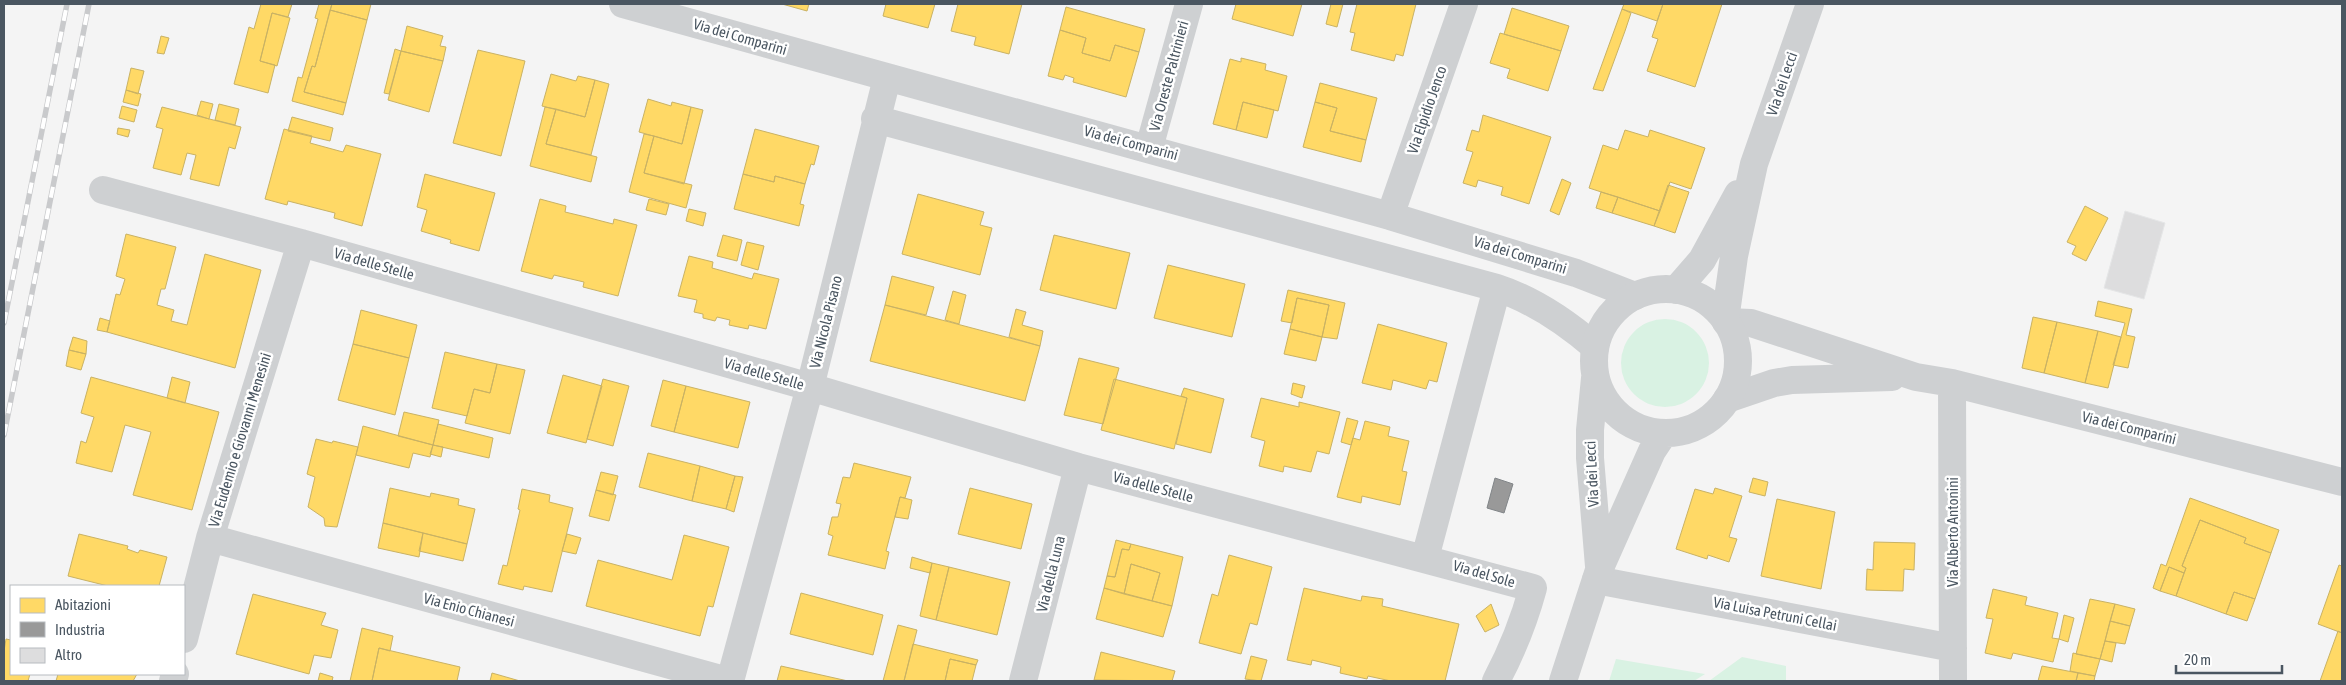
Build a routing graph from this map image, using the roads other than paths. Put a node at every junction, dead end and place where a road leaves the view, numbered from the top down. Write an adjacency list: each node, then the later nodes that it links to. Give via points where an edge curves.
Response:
1 (623, 4): 5 (street, Via dei Comparini)
2 (1188, 4): 8 (street, Via Oreste Paltrinieri)
3 (1464, 4): 11 (street, Via Elpidio Jenco)
4 (1810, 4): 9 (street, Via dei Lecci)
5 (666, 10): 6 (street, Via dei Comparini)
6 (887, 78): 7 (street, Via Nicola Pisano); 8 (street, Via dei Comparini)
7 (876, 119): 13 (street); 21 (street, Via Nicola Pisano)
8 (1149, 148): 11 (street, Via dei Comparini)
9 (1754, 164): 14 (street, Via dei Lecci, via 1711,245); 16 (street, Via dei Lecci, via 1734,256)
10 (102, 190): 12 (street, Via delle Stelle)
11 (1390, 216): 15 (street, Via dei Comparini, via 1576,273)
12 (300, 243): 21 (street, Via delle Stelle); 26 (street, Via Eudemio e Giovanni Menesini)
13 (1497, 288): 17 (street, via 1546,310); 27 (street)
14 (1676, 290): 15 (street, via 1652,290); 16 (street, via 1701,298)
15 (1635, 296): 17 (street, via 1609,316)
16 (1726, 321): 18 (street, Via dei Comparini, via 1751,323); 22 (street, via 1735,342 1738,365)
17 (1595, 347): 19 (street)
18 (1916, 377): 20 (street, Via dei Comparini); 22 (street, Via dei Comparini, via 1792,380)
19 (1595, 378): 23 (street, via 1606,401 1625,421); 28 (street, Via dei Lecci, via 1590,458)
20 (1952, 384): 25 (street, Via dei Comparini); 30 (street, Via Alberto Antonini)
21 (810, 387): 24 (street, Via delle Stelle); 31 (street, Via Nicola Pisano)
22 (1727, 399): 23 (street, via 1711,418 1700,424 1677,433)
23 (1664, 433): 28 (street, Via dei Lecci, via 1652,451)
24 (1078, 467): 27 (street, Via delle Stelle); 32 (street, Via della Luna)
25 (2342, 482)
26 (210, 538): 29 (street, Via Eudemio e Giovanni Menesini); 31 (street, Via Enio Chianesi)
27 (1425, 558): 33 (street, Via del Sole, via 1533,588 1525,617)
28 (1597, 575): 30 (street, Via Luisa Petruni Cellai); 34 (street, Via dei Lecci)
29 (185, 635)
30 (1953, 648): 35 (street, Via Alberto Antonini)
31 (729, 681)
32 (1023, 681)
33 (1496, 681)
34 (1562, 681)
35 (1953, 681)

